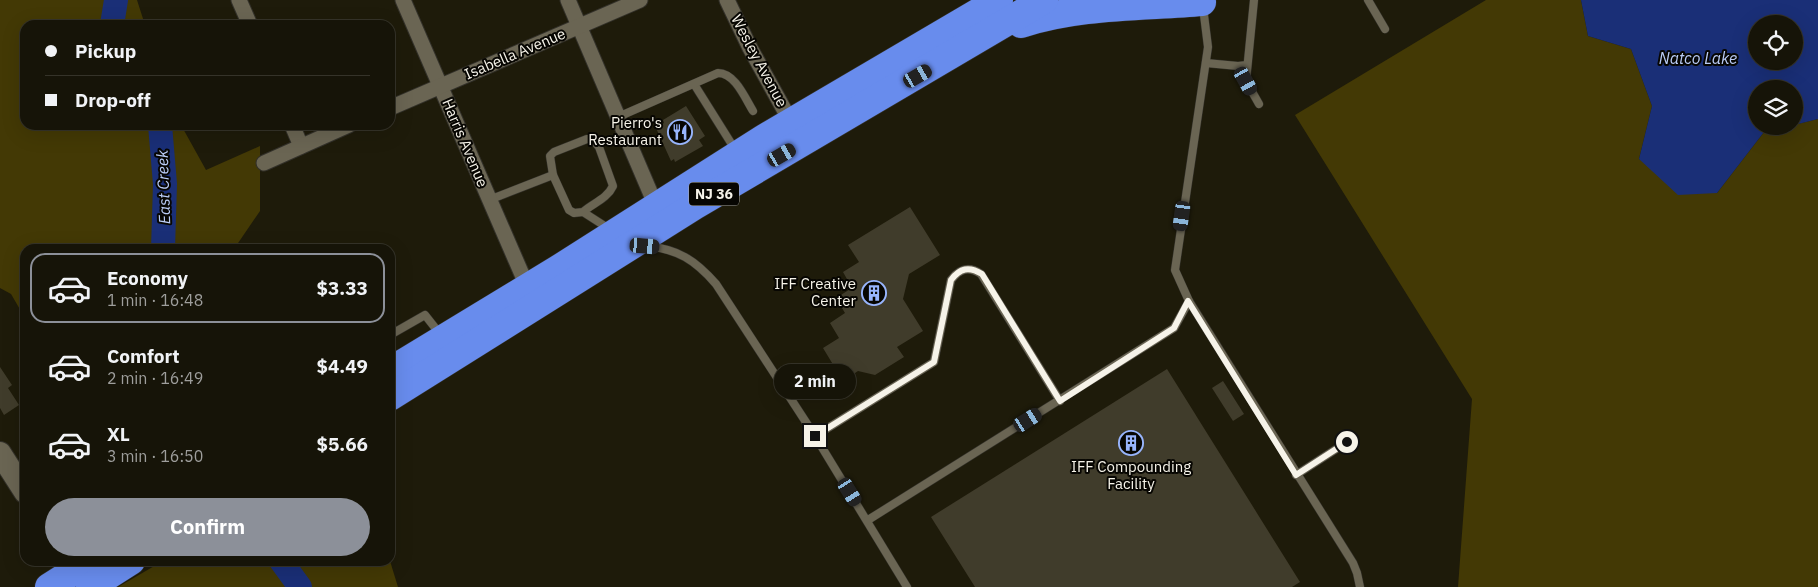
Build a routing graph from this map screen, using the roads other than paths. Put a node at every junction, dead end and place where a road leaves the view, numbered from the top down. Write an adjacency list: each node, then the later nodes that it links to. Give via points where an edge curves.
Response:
1 (239, 0): 11 (street)
2 (403, 0): 18 (street, Harris Avenue)
3 (568, 0): 12 (street)
4 (640, 0): 12 (street, Isabella Avenue)
5 (727, 0): 23 (street, Wesley Avenue)
6 (999, 0): 23 (highway, NJ 36)
7 (1044, 0): 14 (highway, NJ 36)
8 (1254, 0): 16 (lane)
9 (1368, 0): 13 (lane)
10 (1202, 1): 14 (highway, via 1040,18); 15 (lane, via 1208,48)
11 (248, 20)
12 (580, 27): 18 (street, Isabella Avenue); 22 (street)
13 (1385, 29)
14 (986, 36): 33 (highway, NJ 36, via 696,205)
15 (1206, 63): 16 (lane); 35 (lane, via 1175,270)
16 (1247, 65): 19 (lane, via 1246,81)
17 (694, 84): 21 (lane, via 718,73 726,73); 22 (lane); 27 (lane)
18 (440, 86): 20 (street, Isabella Avenue); 30 (street, Harris Avenue)
19 (1259, 104)
20 (395, 106)
21 (753, 111)
22 (618, 117): 31 (street)
23 (791, 122): 27 (highway, NJ 36)
24 (294, 130): 26 (street)
25 (338, 130): 26 (street)
26 (301, 146): 28 (street)
27 (738, 154): 31 (highway, NJ 36)
28 (264, 163)
29 (553, 175): 30 (lane); 32 (lane, via 569,210); 32 (lane, via 550,156 554,152 587,139 594,140 613,186 605,198)
30 (489, 200): 34 (street, Harris Avenue)
31 (656, 206): 33 (highway, NJ 36)
32 (583, 212): 33 (lane)
33 (624, 238): 34 (highway, NJ 36); 39 (highway, NJ 36); 41 (lane, via 680,254 699,264 716,284)
34 (527, 286): 37 (highway, NJ 36)
35 (1188, 301): 40 (lane, via 1174,328); 44 (lane)
36 (395, 332): 37 (lane, via 425,315)
37 (443, 339): 38 (highway, NJ 36)
38 (395, 369)
39 (395, 394)
40 (1060, 401): 41 (lane, via 982,274 966,268 951,280 934,362); 46 (lane)
41 (815, 436): 46 (lane)
42 (1347, 442): 44 (lane)
43 (0, 453): 45 (street)
44 (1296, 475): 54 (lane, via 1353,563)
45 (20, 484)
46 (868, 520): 53 (lane)
47 (50, 566): 50 (highway)
48 (82, 566): 51 (highway)
49 (123, 566): 52 (highway)
50 (44, 587)
51 (49, 587)
52 (90, 587)
53 (907, 587)
54 (1360, 587)

